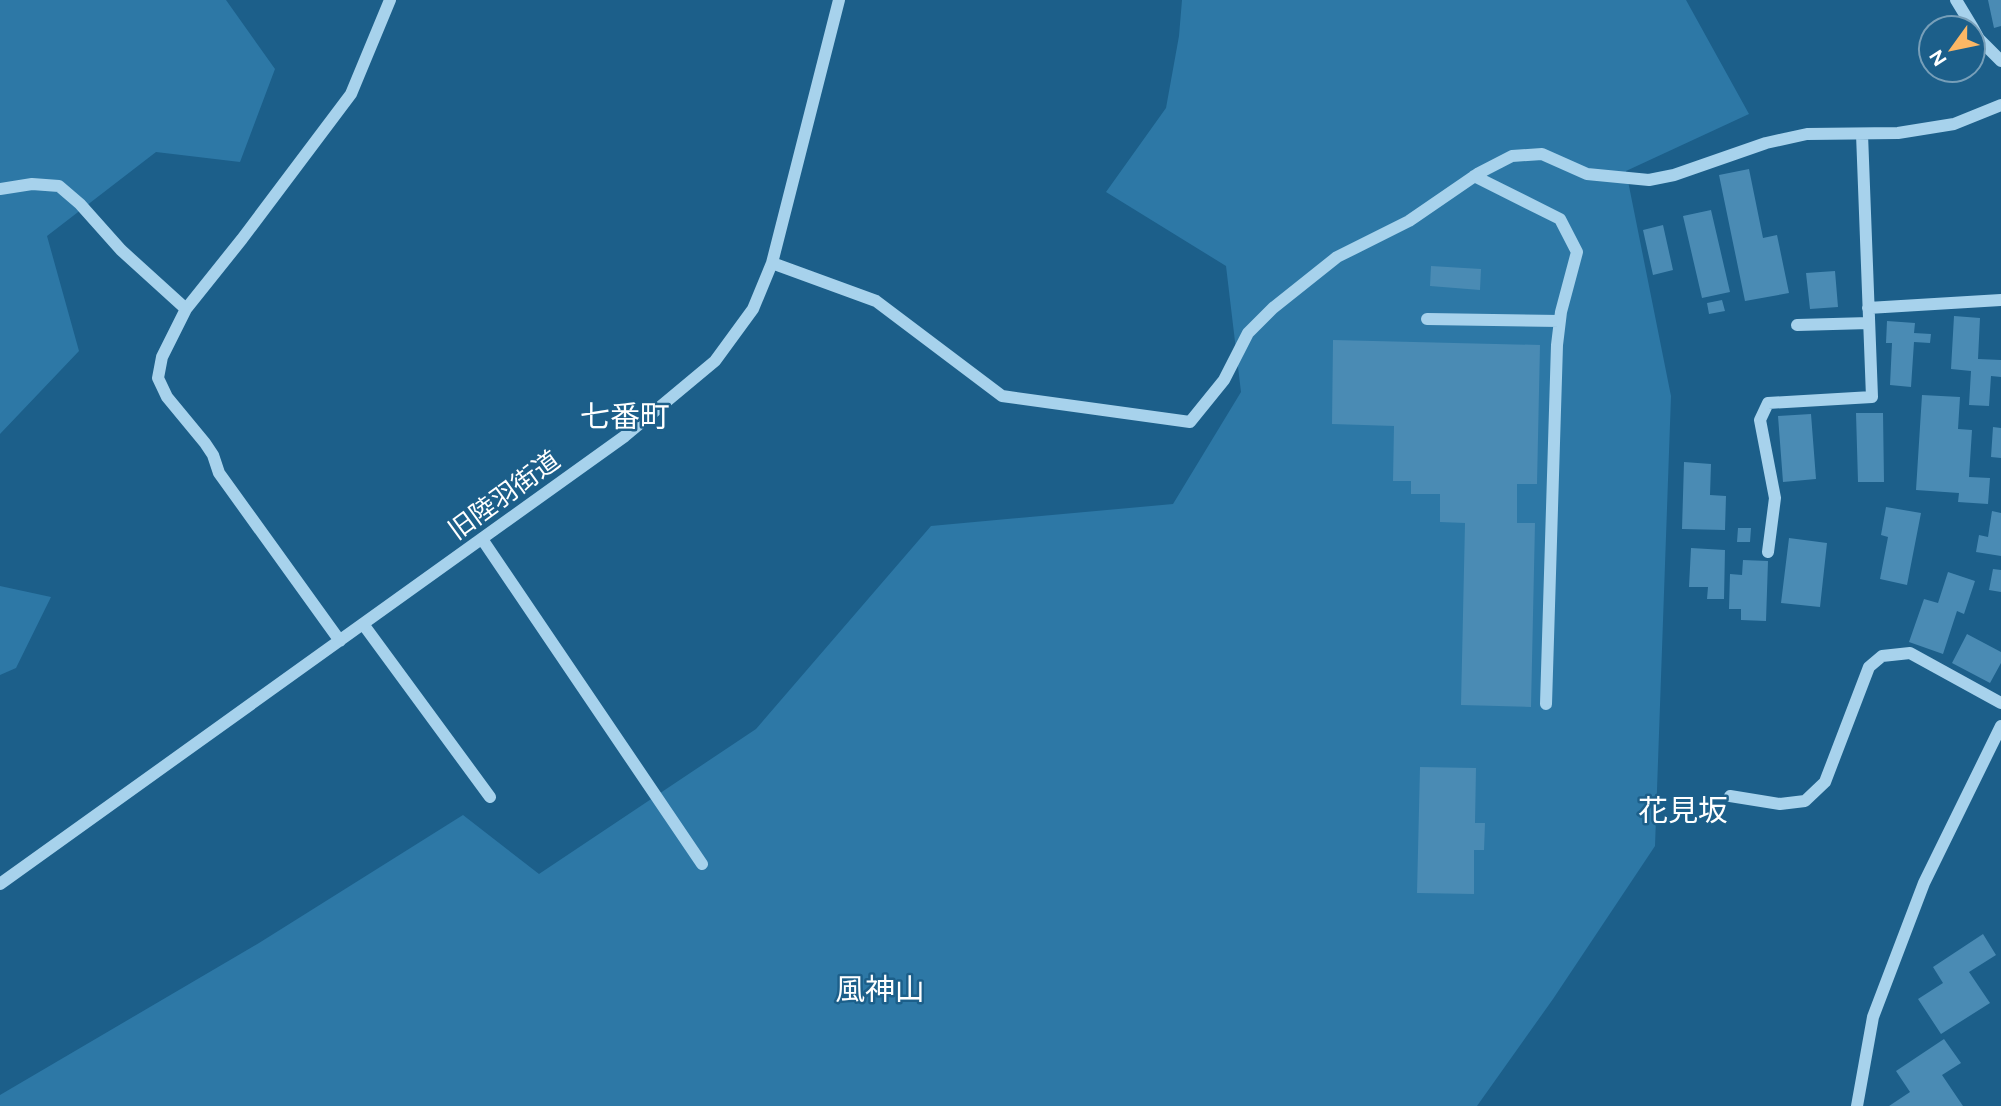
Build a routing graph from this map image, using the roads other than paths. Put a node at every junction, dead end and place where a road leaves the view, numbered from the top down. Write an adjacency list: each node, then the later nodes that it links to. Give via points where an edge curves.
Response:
1 (390, 0): 12 (street, via 351,94)
2 (839, 0): 9 (street, 旧陸羽街道)
3 (1987, 47): 4 (street)
4 (2001, 61)
5 (2001, 105): 6 (street, via 1954,124)
6 (1862, 134): 7 (street, via 1807,134 1649,180 1587,174 1542,154 1512,156); 11 (street)
7 (1474, 176): 9 (street, via 1409,221 1337,257 1273,308 1248,333 1224,380 1190,422 1002,396 876,301); 14 (street, via 1560,219 1577,252)
8 (0, 189): 12 (street, via 59,186)
9 (772, 263): 17 (street, 旧陸羽街道, via 753,309 715,361 625,436)
10 (2001, 300): 11 (street)
11 (1868, 308): 15 (street)
12 (186, 309): 20 (street, via 162,357 158,378 167,397 213,455 219,473)
13 (1427, 319): 14 (street)
14 (1560, 321): 22 (street)
15 (1869, 323): 16 (street); 18 (street, via 1872,397 1768,403 1760,419 1775,498)
16 (1797, 325)
17 (482, 539): 19 (street, 旧陸羽街道); 26 (street)
18 (1768, 552)
19 (363, 624): 20 (street, 旧陸羽街道); 25 (street)
20 (340, 641): 27 (street, 旧陸羽街道)
21 (2001, 703): 24 (street, via 1910,653 1882,656 1869,667 1825,782 1805,802 1780,804)
22 (1546, 704)
23 (2001, 726): 28 (street, via 1924,883 1873,1017)
24 (1730, 796)
25 (491, 797)
26 (702, 864)
27 (0, 884)
28 (1857, 1106)

